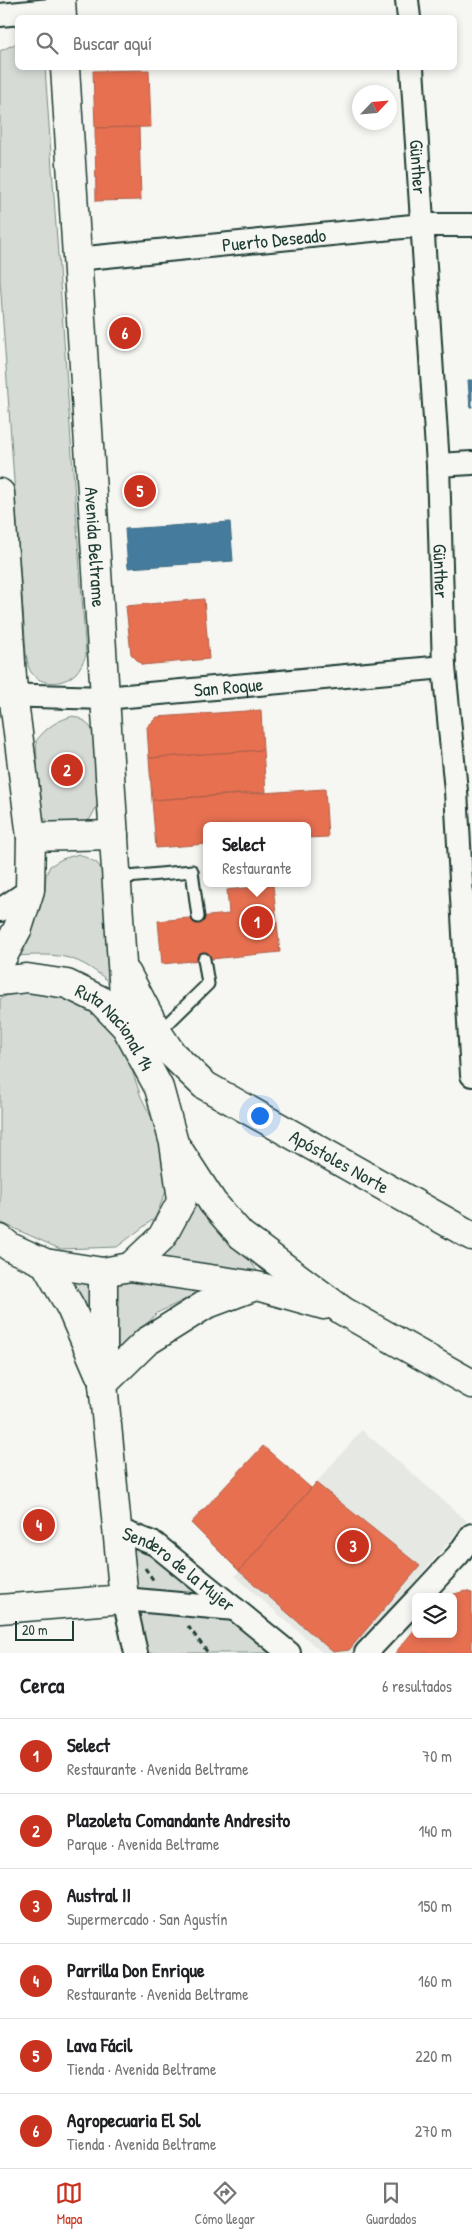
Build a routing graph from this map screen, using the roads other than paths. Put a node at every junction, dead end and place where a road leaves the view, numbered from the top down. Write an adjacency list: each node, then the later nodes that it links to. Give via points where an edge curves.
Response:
1 (408, 0): 4 (street)
2 (61, 9): 3 (street)
3 (0, 15)
4 (409, 15)
5 (65, 70): 9 (main road, Avenida Beltrame)
6 (412, 70): 7 (street, Günther)
7 (422, 225): 8 (street, Puerto Deseado); 9 (street, Puerto Deseado); 11 (street, Günther)
8 (472, 225)
9 (76, 259): 15 (main road, Avenida Beltrame)
10 (472, 463): 11 (street)
11 (438, 465): 13 (street, Günther)
12 (0, 493): 14 (main road)
13 (444, 667): 15 (street, San Roque); 16 (street, Günther)
14 (6, 694): 15 (street, San Roque); 18 (main road)
15 (105, 698): 17 (main road, Avenida Beltrame)
16 (464, 791): 29 (street, Günther)
17 (114, 835): 18 (main road); 19 (main road, Avenida Beltrame)
18 (31, 837): 20 (main road)
19 (117, 878): 22 (lane, via 192,871); 25 (main road, Avenida Beltrame)
20 (30, 890): 21 (street); 24 (main road, via 18,928)
21 (0, 910)
22 (198, 917)
23 (204, 960): 28 (lane, via 208,984)
24 (0, 962)
25 (122, 966): 27 (main road, Avenida Beltrame); 28 (main road, Apóstoles Norte)
26 (0, 981): 27 (main road, Ruta Nacional 14, via 28,978 68,984 100,1000)
27 (126, 1027): 30 (main road, Ruta Nacional 14, via 159,1088)
28 (158, 1033): 31 (main road, Apóstoles Norte, via 172,1054 204,1085)
29 (472, 1074)
30 (174, 1143): 34 (main road, Ruta Nacional 14, via 182,1200 162,1236); 37 (main road, Ruta Nacional 14, via 213,1203 241,1235)
31 (472, 1236)
32 (3, 1246): 33 (main road, Ruta Nacional 14)
33 (45, 1263): 35 (main road, Ruta Nacional 14); 38 (main road, via 71,1308)
34 (130, 1267): 35 (main road, Ruta Nacional 14); 36 (main road, Ruta Nacional 14)
35 (103, 1272): 38 (main road)
36 (257, 1286): 37 (main road, Ruta Nacional 14); 38 (main road, via 205,1305 153,1337)
37 (343, 1311): 39 (main road, Ruta Nacional 14)
38 (103, 1384): 40 (main road)
39 (472, 1384)
40 (116, 1529): 44 (main road, Sendero de la Mujer); 47 (street, Sendero de la Mujer, via 155,1544)
41 (472, 1535): 42 (street)
42 (465, 1560): 43 (street)
43 (424, 1593)
44 (124, 1599): 46 (main road); 47 (street); 48 (street, Sendero de la Mujer)
45 (412, 1604): 50 (street)
46 (0, 1609)
47 (235, 1609): 49 (street, Sendero de la Mujer)
48 (136, 1653)
49 (289, 1653)
50 (366, 1653)

